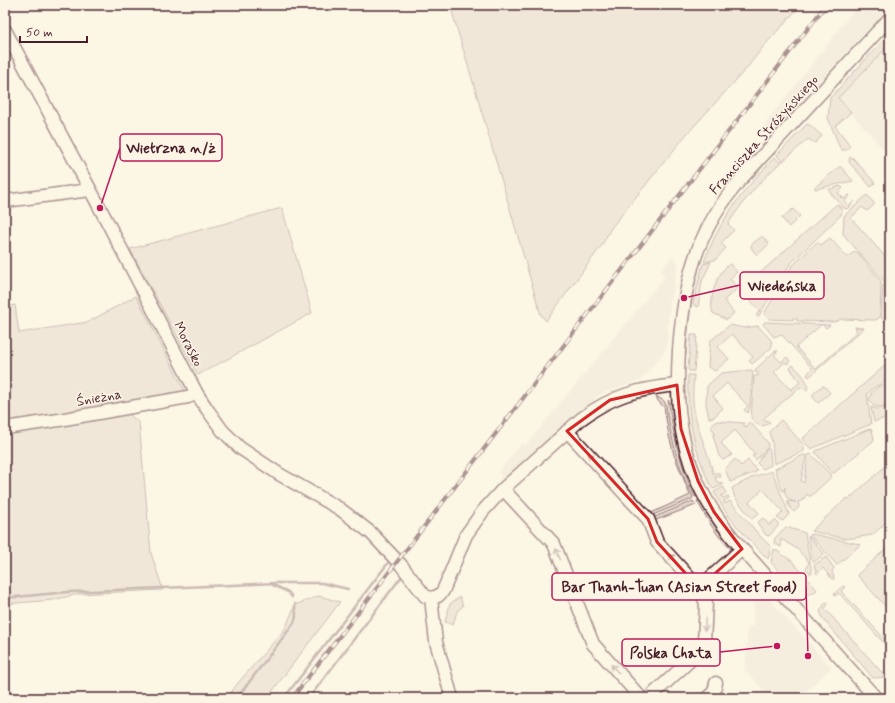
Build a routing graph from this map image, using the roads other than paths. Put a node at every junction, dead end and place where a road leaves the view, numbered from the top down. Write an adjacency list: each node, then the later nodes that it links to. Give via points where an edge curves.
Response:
1 (890, 18): 5 (street, Franciszka Stróżyńskiego, via 741,179 714,216 699,246 686,286)
2 (5, 30): 3 (street, Morasko)
3 (90, 190): 4 (street); 6 (street, Morasko)
4 (5, 201)
5 (677, 386): 8 (street, via 646,389 610,400 595,408); 10 (street, Franciszka Stróżyńskiego, via 686,450 698,481 714,512)
6 (197, 394): 7 (street, Śnieżna); 12 (street, Morasko, via 222,430 240,448 357,522 393,556 425,596)
7 (5, 428)
8 (567, 431): 9 (street); 11 (street, one-way to 8, via 657,542 648,519)
9 (503, 489): 12 (street, via 466,535 443,591); 15 (street, one-way to 9, via 593,644 554,544)
10 (742, 549): 11 (street); 18 (street, Franciszka Stróżyńskiego)
11 (699, 588): 16 (street, one-way to 16, via 706,603 704,642 696,655)
12 (431, 598): 14 (street, via 436,642)
13 (716, 683): 17 (street, via 714,692)
14 (452, 698)
15 (641, 698)
16 (649, 698)
17 (707, 698)
18 (876, 698)

